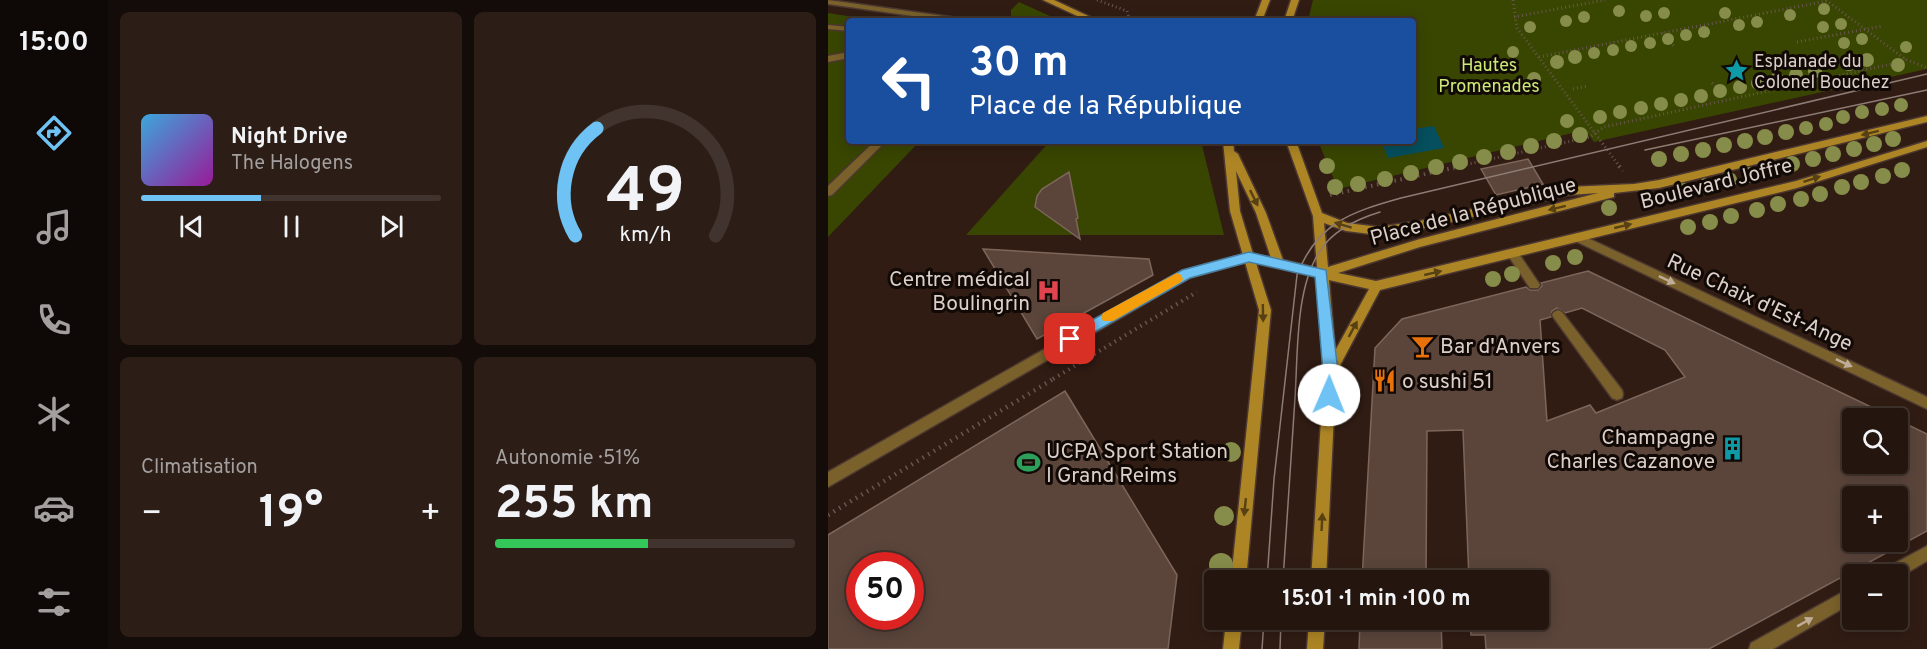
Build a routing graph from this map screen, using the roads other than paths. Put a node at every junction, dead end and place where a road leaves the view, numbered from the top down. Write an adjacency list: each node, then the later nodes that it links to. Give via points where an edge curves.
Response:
1 (1047, 0): 5 (main road)
2 (1266, 0): 9 (main road)
3 (1294, 0): 10 (main road)
4 (828, 2): 6 (street)
5 (1084, 16): 7 (main road); 8 (main road)
6 (943, 18)
7 (1088, 18)
8 (1093, 18)
9 (1259, 18)
10 (1289, 18)
11 (828, 27): 12 (street)
12 (846, 29)
13 (846, 56): 14 (street)
14 (828, 59)
15 (1927, 119): 22 (main road, Boulevard Joffre, one-way to 22)
16 (878, 144): 23 (street)
17 (1228, 144): 27 (main road, via 1235,211)
18 (1228, 144): 28 (main road, one-way to 28, via 1261,213)
19 (1292, 144): 24 (main road)
20 (1927, 146): 21 (street)
21 (1910, 148): 25 (main road, Boulevard Joffre, one-way to 21, via 1797,184)
22 (1634, 188): 24 (main road, one-way to 24, via 1568,191 1378,231); 29 (main road, Place de la République, one-way to 29, via 1420,243)
23 (828, 192)
24 (1318, 216): 29 (main road)
25 (1577, 237): 26 (main road, Boulevard Joffre); 35 (street, Rue Chaix d'Est-Ange, one-way to 35)
26 (1513, 254): 30 (street); 31 (main road, Boulevard Joffre, one-way to 26)
27 (1249, 257): 28 (main road, Place de la République); 36 (street, via 1186,274 1151,292); 39 (main road, one-way to 39, via 1265,310)
28 (1279, 264): 29 (main road, Place de la République)
29 (1321, 273): 31 (main road, Place de la République); 33 (main road)
30 (1534, 285)
31 (1376, 286): 33 (main road, one-way to 31)
32 (1558, 315): 34 (street)
33 (1330, 372): 40 (main road, one-way to 33)
34 (1617, 394)
35 (1927, 403)
36 (828, 480)
37 (1927, 553): 38 (street)
38 (1907, 564)
39 (1239, 570)
40 (1320, 570)
41 (1842, 601): 46 (street, one-way to 41)
42 (1233, 630): 44 (main road)
43 (1316, 630): 45 (main road)
44 (1231, 649)
45 (1315, 649)
46 (1757, 649)

